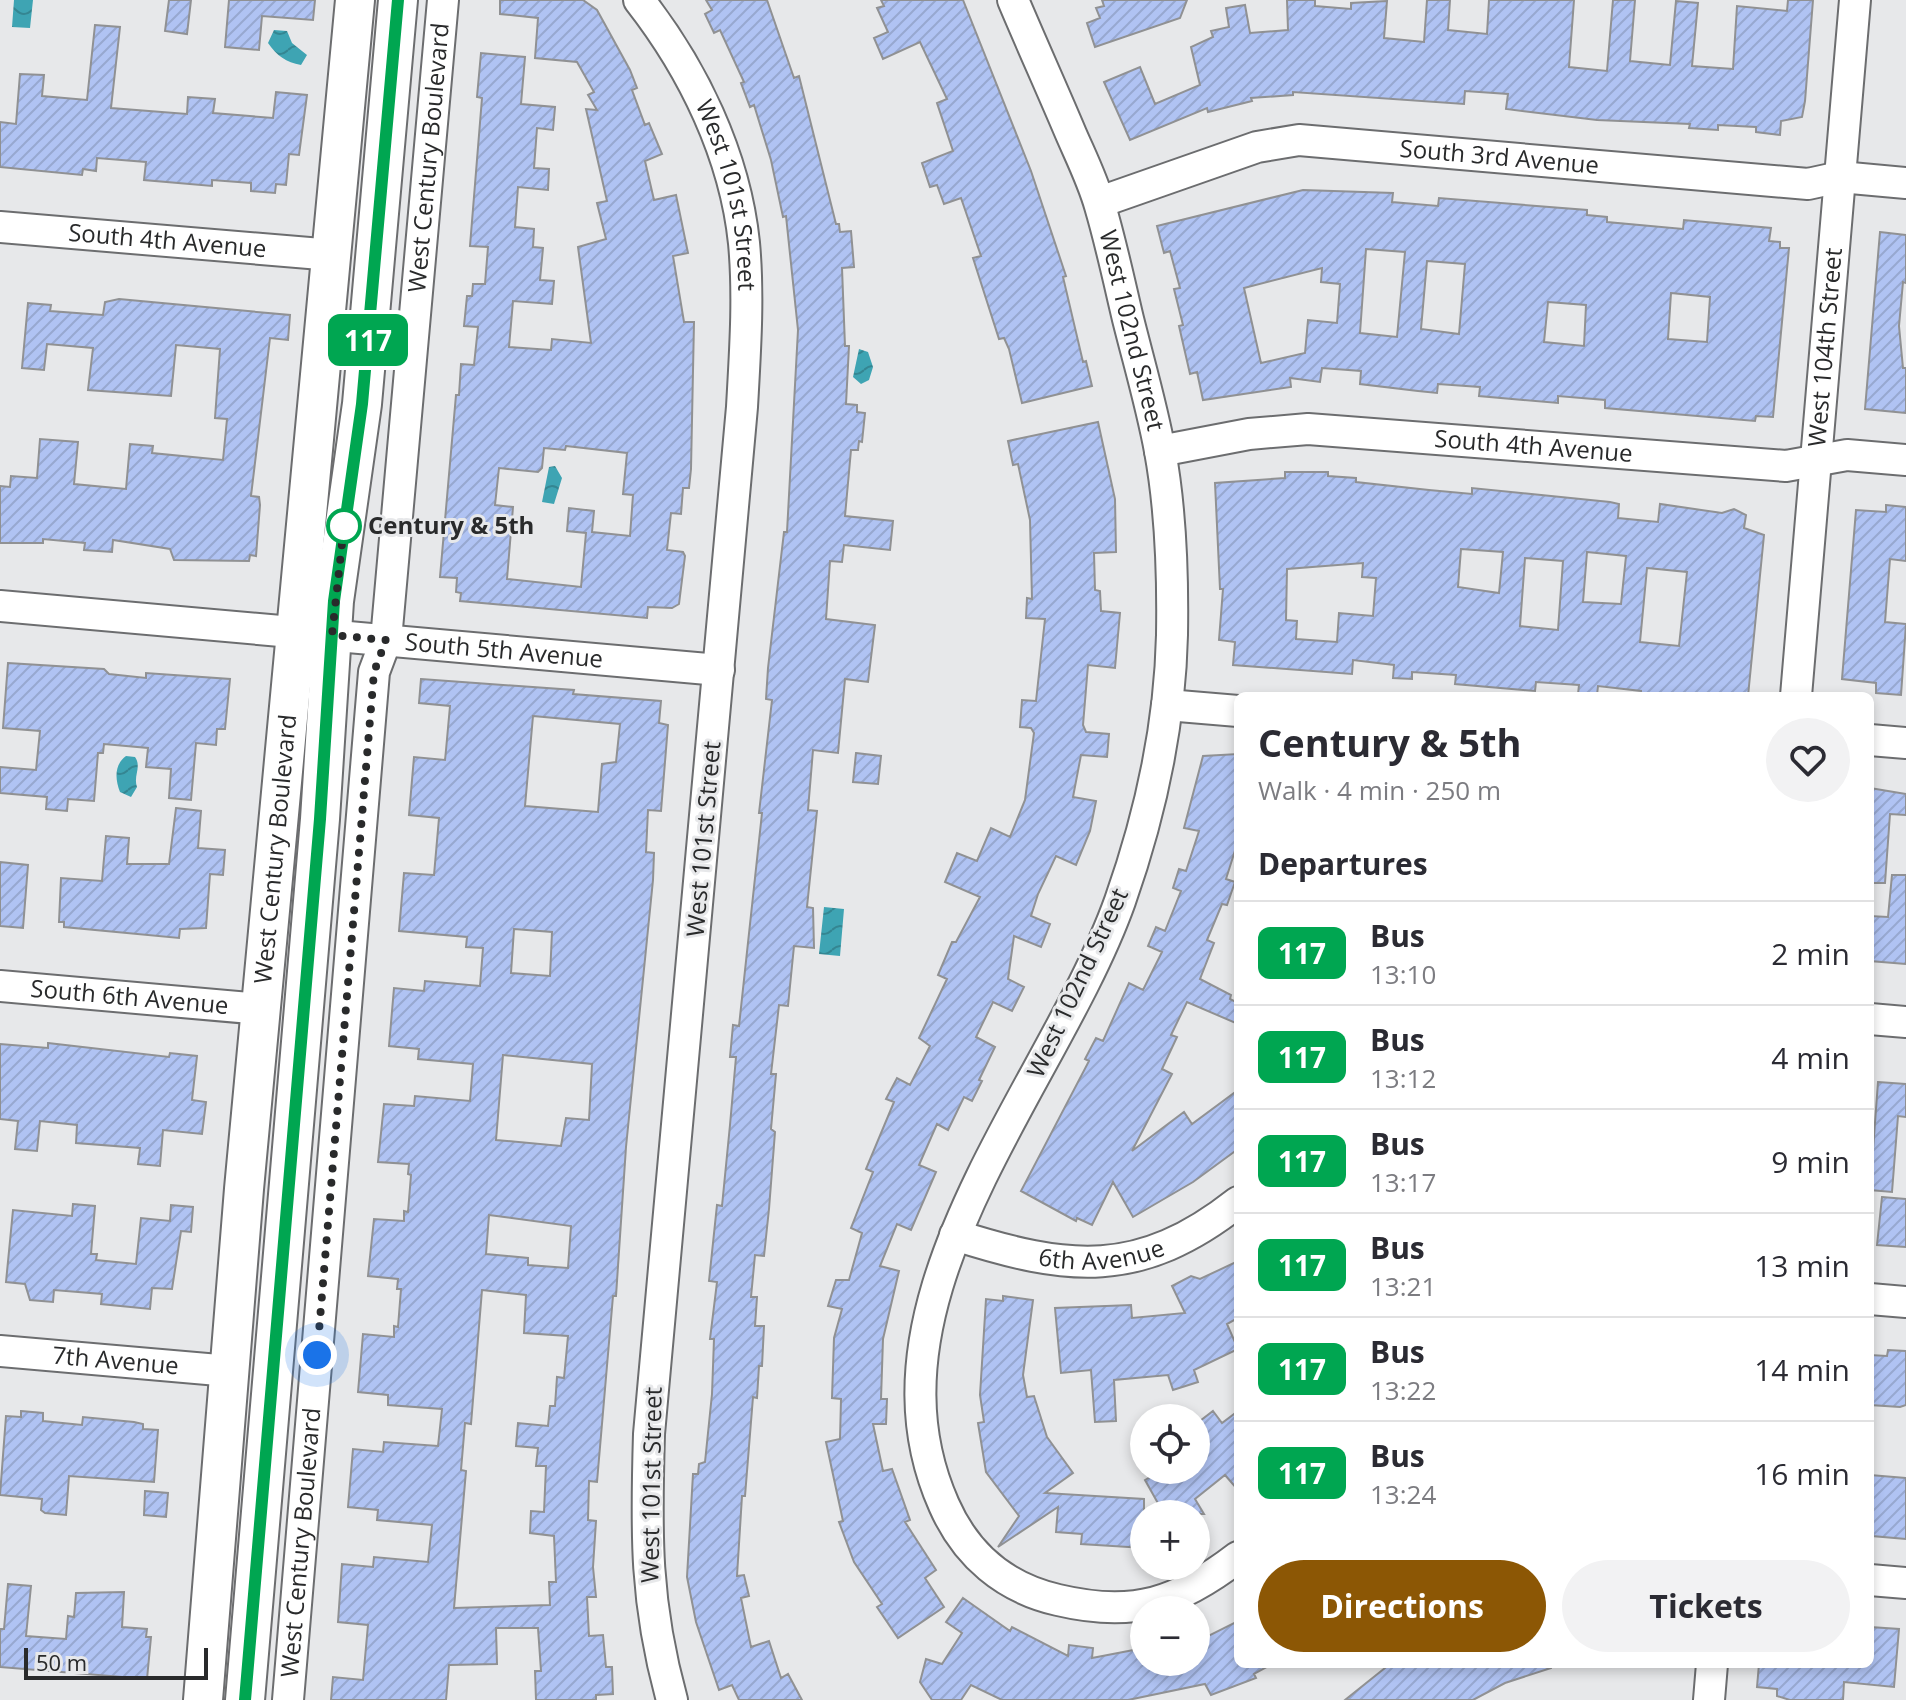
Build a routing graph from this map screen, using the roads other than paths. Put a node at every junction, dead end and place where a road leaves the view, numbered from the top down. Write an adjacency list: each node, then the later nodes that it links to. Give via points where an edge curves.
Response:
1 (355, 0): 11 (main road, West Century Boulevard)
2 (398, 0): 16 (main road, West Century Boulevard, via 362,404 337,572)
3 (443, 0): 17 (street, West Century Boulevard)
4 (639, 0): 18 (street, West 101st Street, via 694,82 726,166 744,243 742,407)
5 (1013, 0): 9 (street, West 102nd Street)
6 (1855, 0): 7 (street, West 104th Street)
7 (1840, 177): 8 (street, South 3rd Avenue); 9 (street, South 3rd Avenue, via 1808,184 1299,140 1257,147); 14 (street, West 104th Street)
8 (1906, 183)
9 (1100, 202): 12 (street, West 102nd Street)
10 (0, 227): 11 (street, South 4th Avenue)
11 (333, 255): 16 (main road, West Century Boulevard)
12 (1160, 451): 14 (street, South 4th Avenue, via 1308,429 1786,466); 20 (street, West 102nd Street, via 1170,546)
13 (1906, 460): 14 (street, South 4th Avenue, via 1847,455)
14 (1817, 461): 19 (street, West 104th Street)
15 (0, 606): 16 (street, South 5th Avenue)
16 (315, 634): 17 (street, South 5th Avenue); 25 (main road, West Century Boulevard); 39 (main road, West Century Boulevard, via 319,834)
17 (386, 640): 18 (street, South 5th Avenue); 40 (street, West Century Boulevard, via 373,684)
18 (719, 670): 41 (street, West 101st Street, via 649,1434 649,1597)
19 (1796, 692)
20 (1167, 705): 21 (street); 29 (street, West 102nd Street, via 1139,840 1119,905)
21 (1234, 711)
22 (1874, 740): 23 (street)
23 (1906, 743)
24 (0, 986): 25 (street, South 6th Avenue)
25 (261, 1009): 33 (main road, West Century Boulevard)
26 (1874, 1019): 27 (street)
27 (1906, 1022)
28 (1234, 1204): 29 (street, 6th Avenue, via 1158,1250 1110,1263 1011,1253)
29 (955, 1235): 34 (street, West 102nd Street, via 930,1302 922,1396 934,1483 982,1564 1033,1594 1124,1609 1195,1590)
30 (1874, 1299): 31 (street)
31 (1906, 1302)
32 (0, 1351): 33 (street, 7th Avenue)
33 (230, 1371): 38 (main road, West Century Boulevard)
34 (1234, 1560)
35 (1874, 1580): 36 (street)
36 (1906, 1583)
37 (1712, 1668): 42 (street)
38 (203, 1700)
39 (245, 1700)
40 (288, 1700)
41 (672, 1700)
42 (1709, 1700)

